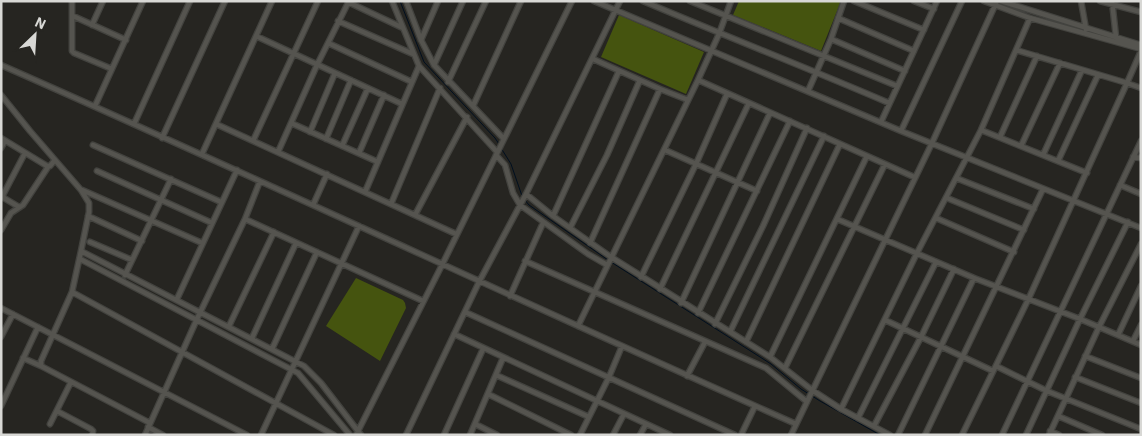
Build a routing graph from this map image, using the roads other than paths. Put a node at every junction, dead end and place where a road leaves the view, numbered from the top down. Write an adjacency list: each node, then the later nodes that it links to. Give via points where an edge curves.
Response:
1 (72, 1): 37 (street)
2 (102, 1): 42 (street)
3 (143, 1): 50 (street)
4 (190, 1): 101 (street)
5 (225, 1): 109 (street)
6 (272, 1): 47 (street)
7 (318, 1): 58 (street)
8 (392, 1): 43 (street)
9 (406, 1): 33 (street)
10 (412, 1): 33 (street)
11 (438, 1): 51 (street)
12 (463, 1): 66 (street)
13 (486, 1): 79 (street)
14 (521, 1): 95 (street)
15 (572, 1): 112 (street)
16 (594, 1): 35 (street)
17 (620, 1): 35 (street)
18 (643, 1): 46 (street)
19 (690, 1): 38 (street)
20 (731, 1): 38 (street)
21 (844, 1): 39 (street)
22 (854, 1): 45 (street)
23 (914, 1): 34 (street)
24 (937, 1): 34 (street)
25 (962, 1): 104 (street)
26 (984, 1): 32 (street)
27 (1001, 1): 44 (street)
28 (1081, 1): 44 (street)
29 (1100, 1): 31 (street)
30 (348, 2): 41 (street); 43 (street)
31 (1112, 3): 36 (street); 48 (street)
32 (996, 4): 40 (street); 115 (street)
33 (409, 8): 51 (street)
34 (934, 9): 45 (street)
35 (616, 11): 54 (street); 62 (street)
36 (1141, 12)
37 (73, 16): 42 (street); 68 (street, via 72,51)
38 (726, 16): 46 (street); 60 (street)
39 (838, 18): 49 (street); 57 (street)
40 (1030, 18): 55 (street); 56 (street)
41 (338, 21): 52 (street); 59 (street)
42 (92, 25): 50 (street)
43 (403, 28): 59 (street)
44 (1086, 29): 48 (street)
45 (924, 30): 57 (street)
46 (719, 34): 54 (street); 72 (street)
47 (256, 36): 58 (street); 102 (street)
48 (1116, 37): 53 (street)
49 (831, 39): 60 (street); 71 (street)
50 (126, 40): 68 (street)
51 (421, 40): 66 (street)
52 (328, 43): 65 (street); 78 (street)
53 (1141, 45)
54 (712, 50): 77 (street); 86 (street)
55 (1016, 50): 61 (street); 105 (street)
56 (1141, 50): 80 (street)
57 (914, 51): 71 (street)
58 (293, 53): 65 (street); 113 (street)
59 (413, 54): 67 (street)
60 (823, 56): 72 (street); 81 (street)
61 (1037, 56): 63 (street); 108 (street)
62 (593, 59): 70 (street); 156 (street)
63 (1060, 63): 69 (street); 119 (street)
64 (1, 65): 94 (street)
65 (317, 65): 73 (street); 100 (street)
66 (434, 65): 79 (street)
67 (419, 66): 78 (street); 83 (street)
68 (112, 69): 94 (street)
69 (1082, 70): 74 (street); 127 (street)
70 (619, 71): 76 (street); 166 (street)
71 (905, 71): 81 (street)
72 (817, 72): 86 (street); 92 (street)
73 (335, 73): 75 (street); 106 (street)
74 (1098, 75): 80 (street); 133 (street)
75 (351, 80): 82 (street); 110 (street)
76 (640, 80): 85 (street); 176 (street)
77 (698, 80): 87 (street); 90 (street)
78 (412, 82): 93 (street)
79 (448, 82): 95 (street)
80 (1127, 83): 84 (street); 140 (street)
81 (897, 86): 92 (street)
82 (368, 88): 89 (street); 118 (street)
83 (440, 88): 97 (street); 159 (street)
84 (1141, 88)
85 (660, 89): 90 (street); 187 (street)
86 (808, 91): 99 (street)
87 (727, 94): 91 (street); 135 (street)
88 (1, 95): 132 (street)
89 (384, 95): 93 (street); 124 (street)
90 (688, 100): 121 (street)
91 (749, 103): 96 (street); 141 (street)
92 (890, 103): 99 (street)
93 (402, 104): 134 (street)
94 (95, 106): 101 (street)
95 (473, 106): 112 (street)
96 (770, 113): 98 (street); 147 (street)
97 (467, 116): 125 (street); 164 (street)
98 (790, 121): 103 (street); 151 (street)
99 (881, 122): 104 (street)
100 (291, 123): 106 (street); 122 (street)
101 (134, 124): 109 (street)
102 (216, 124): 113 (street); 126 (street)
103 (807, 128): 107 (street); 226 (street)
104 (901, 130): 115 (street)
105 (981, 130): 108 (street); 130 (street)
106 (310, 132): 110 (street)
107 (824, 136): 116 (street); 233 (street)
108 (1000, 137): 119 (street)
109 (162, 138): 126 (street)
110 (326, 139): 118 (street)
111 (3, 140): 120 (street); 123 (street)
112 (504, 140): 125 (street)
113 (253, 141): 122 (street)
114 (1141, 141): 129 (street)
115 (932, 143): 130 (street); 143 (street)
116 (840, 144): 128 (street); 242 (street)
117 (92, 145): 145 (street)
118 (342, 146): 124 (street)
119 (1021, 146): 127 (street)
120 (1, 148)
121 (665, 150): 135 (street); 193 (street)
122 (278, 152): 142 (street)
123 (26, 153): 137 (street); 161 (street, via 3,195)
124 (359, 153): 134 (street)
125 (497, 153): 156 (street, via 505,165 513,193); 181 (street)
126 (202, 154): 138 (street)
127 (1043, 155): 133 (street)
128 (867, 156): 136 (street); 170 (street)
129 (1134, 156): 131 (street); 148 (street)
130 (967, 158): 144 (street); 149 (street)
131 (1141, 158)
132 (55, 160): 137 (street); 150 (street)
133 (1058, 161): 140 (street)
134 (378, 162): 152 (street)
135 (696, 164): 141 (street); 203 (street)
136 (885, 164): 143 (street); 175 (street)
137 (48, 167): 161 (street, via 23,206)
138 (237, 170): 146 (street); 158 (street)
139 (97, 171): 155 (street)
140 (1087, 172): 157 (street)
141 (716, 173): 147 (street); 209 (street)
142 (327, 174): 152 (street); 160 (street)
143 (914, 177): 182 (street)
144 (956, 178): 154 (street); 162 (street)
145 (171, 179): 155 (street); 158 (street)
146 (260, 181): 160 (street); 169 (street)
147 (738, 183): 151 (street); 216 (street)
148 (1120, 185): 153 (street); 163 (street)
149 (1044, 189): 157 (street); 162 (street)
150 (81, 190): 165 (street, via 89,203); 168 (street)
151 (757, 191): 221 (street)
152 (365, 192): 159 (street)
153 (1141, 194)
154 (947, 198): 167 (street); 179 (street)
155 (161, 200): 168 (street); 172 (street)
156 (523, 200): 166 (street); 173 (street); 206 (street)
157 (1073, 200): 163 (street); 214 (street)
158 (221, 202): 172 (street)
159 (391, 204): 164 (street)
160 (314, 205): 174 (street)
161 (19, 207): 178 (street)
162 (1034, 210): 179 (street)
163 (1106, 214): 171 (street); 218 (street)
164 (415, 215): 181 (street)
165 (88, 216): 183 (street); 189 (street)
166 (553, 216): 176 (street)
167 (936, 218): 191 (street); 192 (street)
168 (151, 219): 183 (street); 185 (street)
169 (245, 219): 180 (street); 219 (street)
170 (837, 220): 175 (street); 250 (street)
171 (1128, 222): 177 (street); 224 (street)
172 (212, 223): 185 (street)
173 (544, 223): 196 (street); 200 (street)
174 (359, 226): 198 (street); 199 (street)
175 (854, 227): 182 (street); 257 (street)
176 (570, 228): 187 (street)
177 (1141, 228)
178 (1, 230)
179 (1024, 230): 191 (street)
180 (274, 232): 186 (street); 228 (street)
181 (456, 234): 199 (street)
182 (886, 240): 192 (street); 267 (street)
183 (142, 241): 195 (street)
184 (90, 242): 195 (street)
185 (202, 243): 213 (street)
186 (296, 243): 190 (street); 239 (street)
187 (590, 243): 193 (street)
188 (1141, 244): 231 (street)
189 (81, 251): 194 (street); 202 (street)
190 (317, 252): 198 (street); 246 (street)
191 (1014, 252): 208 (street)
192 (917, 254): 197 (street); 225 (street)
193 (611, 257): 200 (street); 203 (street)
194 (80, 259): 205 (street); 210 (street)
195 (132, 260): 202 (street)
196 (525, 261): 211 (street); 212 (street)
197 (936, 262): 201 (street); 232 (street)
198 (341, 264): 215 (street); 254 (street)
199 (442, 265): 206 (street); 215 (street)
200 (607, 265): 211 (street)
201 (954, 269): 204 (street); 237 (street)
202 (126, 274): 205 (street); 213 (street)
203 (641, 277): 209 (street)
204 (974, 278): 208 (street); 245 (street)
205 (123, 281): 223 (street)
206 (479, 282): 212 (street); 220 (street)
207 (1141, 286): 236 (street)
208 (997, 287): 214 (street); 251 (street)
209 (660, 289): 216 (street)
210 (72, 292): 234 (street); 248 (street)
211 (595, 292): 229 (street); 241 (street)
212 (510, 296): 229 (street)
213 (177, 299): 219 (street)
214 (1028, 300): 218 (street); 256 (street)
215 (423, 301): 292 (street)
216 (681, 303): 221 (street)
217 (1, 308): 222 (street)
218 (1060, 311): 224 (street); 265 (street)
219 (201, 312): 223 (street); 228 (street)
220 (465, 312): 235 (street); 262 (street)
221 (698, 313): 226 (street)
222 (13, 314): 230 (street); 238 (street)
223 (197, 319): 248 (street); 258 (street)
224 (1080, 319): 231 (street); 268 (street)
225 (885, 320): 232 (street); 279 (street)
226 (715, 324): 233 (street)
227 (1141, 325): 240 (street)
228 (229, 326): 239 (street)
229 (578, 326): 244 (street)
230 (38, 327): 234 (street); 252 (street)
231 (1099, 327): 236 (street); 249 (street)
232 (903, 329): 237 (street); 284 (street)
233 (730, 332): 242 (street)
234 (52, 334): 255 (street); 269 (street)
235 (454, 334): 247 (street); 294 (street)
236 (1118, 335): 240 (street)
237 (921, 337): 245 (street); 290 (street)
238 (1, 338)
239 (252, 338): 246 (street)
240 (1133, 341): 243 (street)
241 (704, 342): 261 (street); 274 (street, via 766,368)
242 (746, 342): 250 (street)
243 (1141, 345)
244 (622, 346): 261 (street); 262 (street)
245 (941, 346): 251 (street); 315 (street)
246 (272, 349): 254 (street)
247 (483, 349): 253 (street); 305 (street)
248 (182, 352): 269 (street); 275 (street)
249 (1085, 356): 263 (street); 264 (street)
250 (770, 357): 257 (street)
251 (963, 357): 259 (street); 316 (street)
252 (23, 358): 255 (street); 270 (street)
253 (503, 358): 260 (street); 273 (street)
254 (296, 361): 258 (street); 292 (street, via 321,383)
255 (41, 366): 266 (street)
256 (996, 366): 259 (street); 265 (street)
257 (785, 368): 267 (street)
258 (292, 369): 275 (street); 303 (street, via 304,378)
259 (993, 371): 317 (street)
260 (496, 375): 271 (street); 283 (street)
261 (687, 376): 278 (street)
262 (609, 377): 273 (street); 312 (street)
263 (1075, 377): 272 (street); 276 (street)
264 (1141, 378)
265 (1027, 381): 268 (street); 318 (street)
266 (71, 382): 280 (street); 289 (street)
267 (812, 390): 274 (street); 279 (street)
268 (1047, 391): 272 (street); 319 (street)
269 (165, 392): 289 (street); 300 (street)
270 (4, 393): 277 (street)
271 (488, 394): 286 (street); 308 (street)
272 (1066, 398): 282 (street); 291 (street)
273 (597, 401): 281 (street); 283 (street)
274 (806, 401): 288 (street)
275 (276, 403): 301 (street); 302 (street)
276 (1141, 403)
277 (1, 406)
278 (755, 406): 288 (street); 313 (street)
279 (841, 409): 284 (street)
280 (57, 411): 285 (street); 297 (street, via 91,428)
281 (624, 414): 287 (street); 310 (street)
282 (1058, 416): 293 (street); 321 (street)
283 (589, 417): 309 (street)
284 (858, 418): 290 (street)
285 (50, 424)
286 (475, 424): 306 (street); 307 (street)
287 (646, 424): 295 (street); 311 (street)
288 (796, 424): 296 (street)
289 (149, 425): 298 (street); 299 (street)
290 (874, 426): 314 (street)
291 (1141, 428)
292 (357, 432): 304 (street)
293 (1049, 433): 320 (street)
294 (406, 434)
295 (667, 434)
296 (793, 434)
297 (92, 435)
298 (145, 435)
299 (163, 435)
300 (247, 435)
301 (261, 435)
302 (334, 435)
303 (350, 435)
304 (361, 435)
305 (444, 435)
306 (470, 435)
307 (497, 435)
308 (571, 435)
309 (580, 435)
310 (613, 435)
311 (640, 435)
312 (735, 435)
313 (741, 435)
314 (890, 435)
315 (898, 435)
316 (925, 435)
317 (962, 435)
318 (1002, 435)
319 (1026, 435)
320 (1059, 435)
321 (1102, 435)

